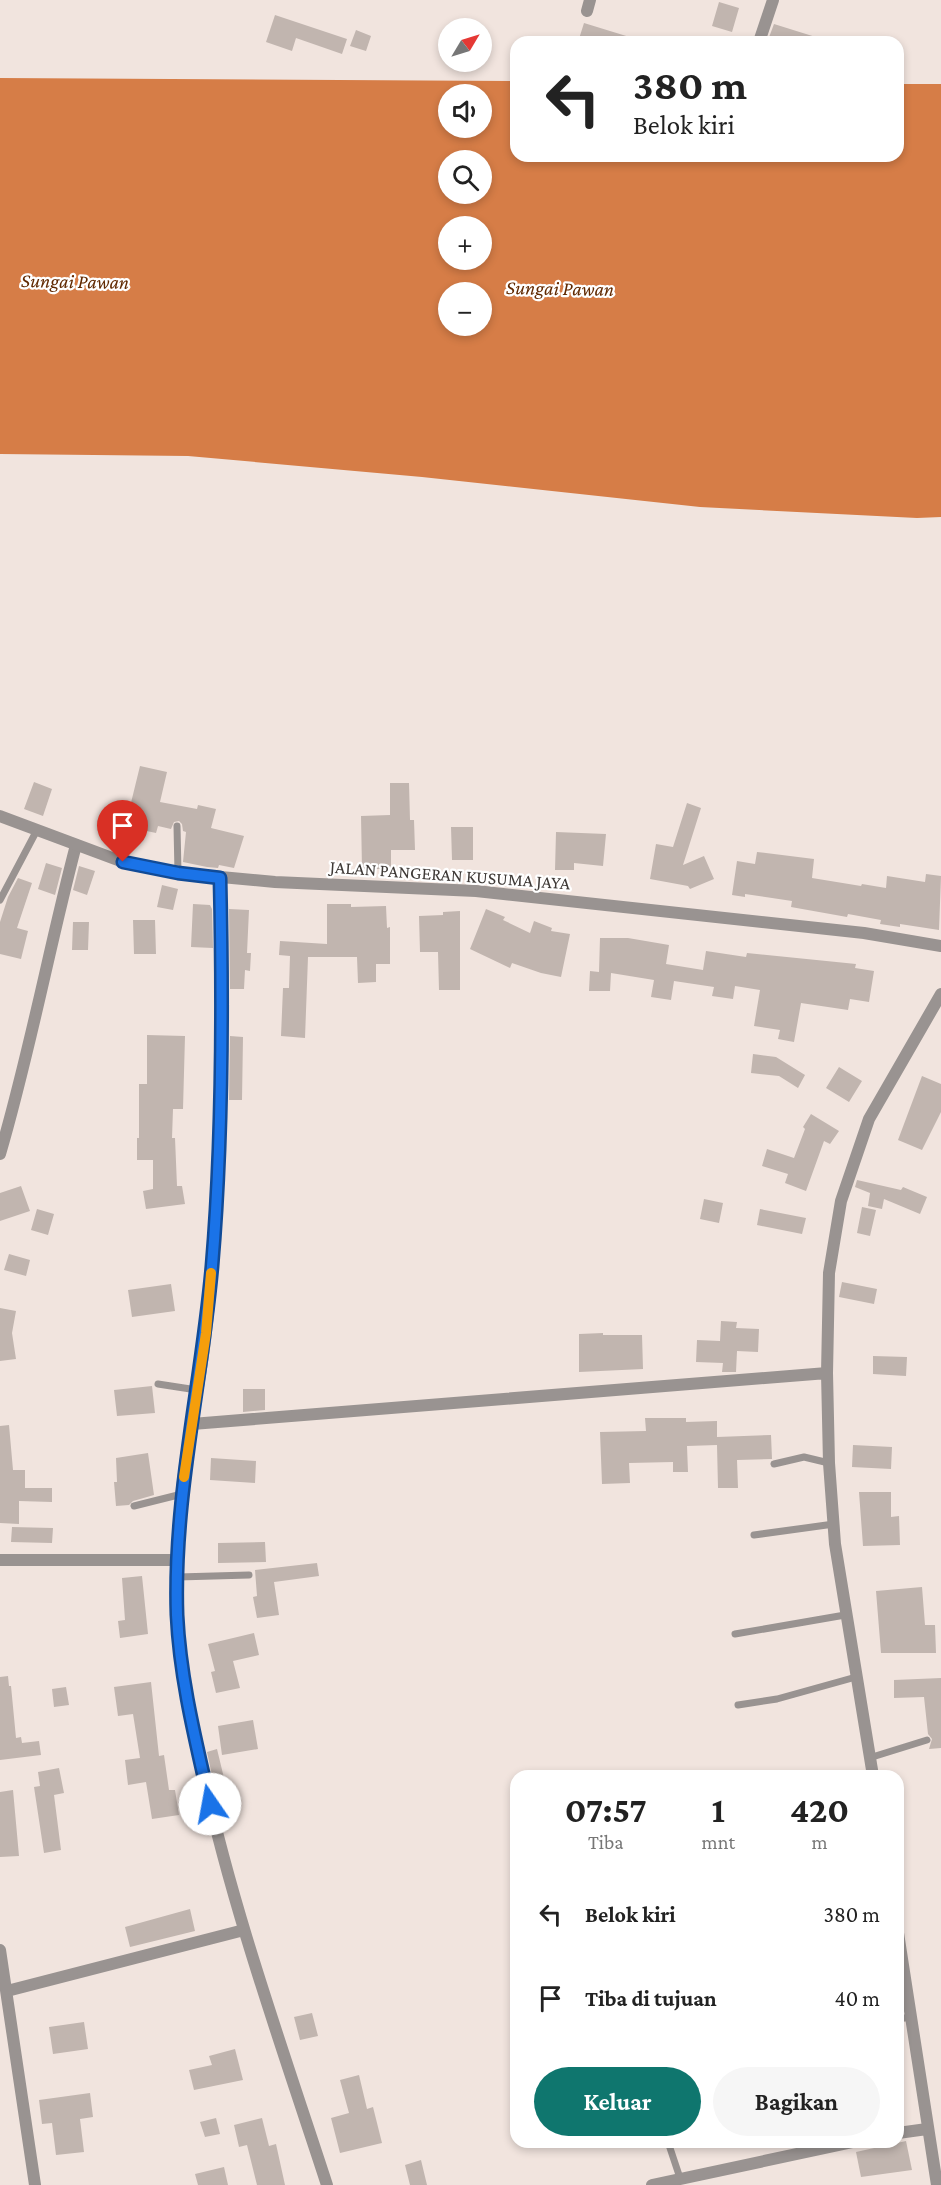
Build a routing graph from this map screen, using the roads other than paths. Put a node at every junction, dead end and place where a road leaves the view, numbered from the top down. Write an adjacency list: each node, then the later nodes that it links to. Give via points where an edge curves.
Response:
1 (773, 0): 2 (street)
2 (761, 36)
3 (0, 816): 5 (street, JALAN PANGERAN KUSUMA JAYA)
4 (177, 826): 7 (lane)
5 (37, 830): 6 (street, JALAN PANGERAN KUSUMA JAYA); 9 (lane)
6 (76, 845): 7 (street, JALAN PANGERAN KUSUMA JAYA, via 123,862); 12 (street, via 56,917 26,1060)
7 (178, 873): 8 (street, JALAN PANGERAN KUSUMA JAYA)
8 (220, 878): 10 (street, JALAN PANGERAN KUSUMA JAYA, via 498,893 864,933); 16 (street, via 221,1055 215,1221)
9 (0, 900)
10 (941, 946)
11 (941, 994): 14 (street, via 869,1119 844,1191 829,1273)
12 (4, 1124): 13 (street)
13 (0, 1154)
14 (827, 1373): 17 (street); 18 (street)
15 (158, 1384): 16 (lane)
16 (197, 1390): 17 (street)
17 (192, 1424): 20 (street)
18 (829, 1463): 19 (lane, via 804,1457); 22 (street)
19 (774, 1464)
20 (182, 1494): 21 (lane); 25 (street)
21 (135, 1506)
22 (834, 1524): 23 (lane); 28 (street)
23 (754, 1535)
24 (0, 1560): 25 (street)
25 (178, 1560): 27 (street)
26 (249, 1575): 27 (lane)
27 (178, 1577): 35 (street, via 179,1649 191,1719 214,1823)
28 (845, 1615): 29 (lane); 30 (street)
29 (735, 1634)
30 (856, 1677): 31 (lane, via 777,1700); 33 (street)
31 (738, 1706)
32 (927, 1740): 33 (lane)
33 (870, 1758): 34 (street)
34 (872, 1770)
35 (244, 1930): 37 (street); 46 (street)
36 (0, 1950): 37 (street)
37 (7, 1991): 45 (street)
38 (905, 2018): 39 (street)
39 (927, 2129): 40 (street); 44 (street)
40 (904, 2132)
41 (670, 2148): 43 (lane)
42 (824, 2148): 43 (street)
43 (680, 2178): 47 (street)
44 (938, 2184)
45 (35, 2185)
46 (327, 2185)
47 (652, 2185)

